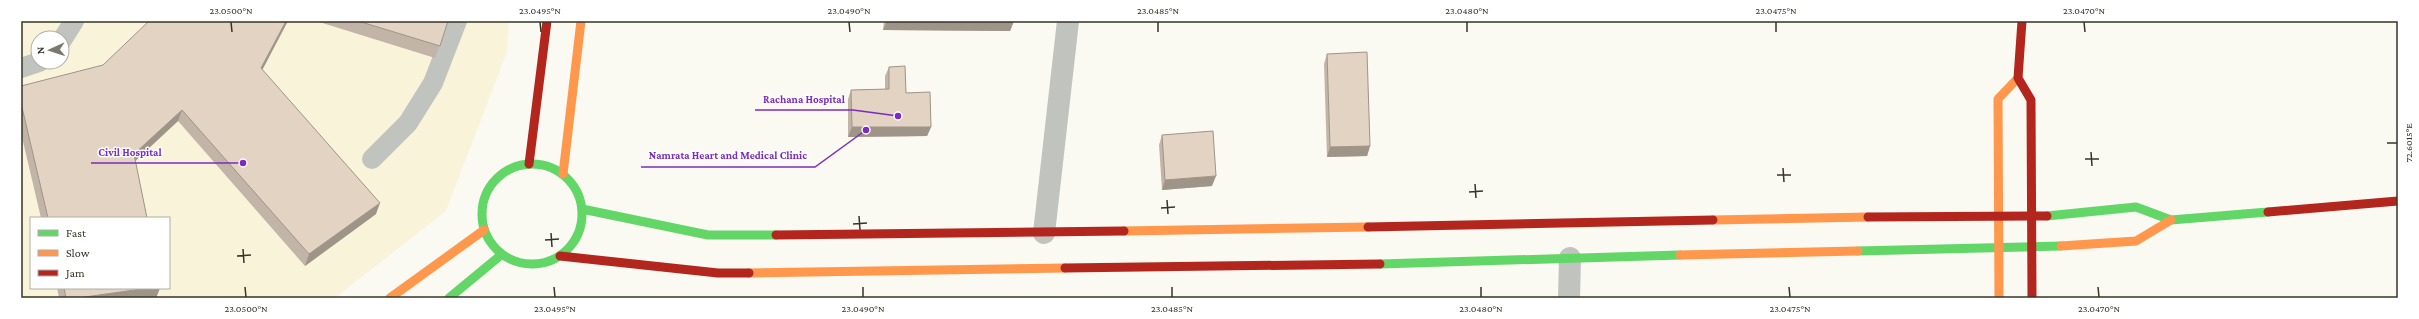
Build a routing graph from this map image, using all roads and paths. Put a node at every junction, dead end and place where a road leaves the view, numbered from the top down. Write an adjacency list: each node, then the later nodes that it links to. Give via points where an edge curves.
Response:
1 (74, 21): 7 (lane)
2 (457, 21): 9 (lane, via 434,83 408,122)
3 (548, 21): 10 (main road)
4 (581, 21): 11 (main road)
5 (1068, 21): 18 (street)
6 (2022, 21): 8 (main road)
7 (68, 30)
8 (2018, 78): 14 (main road, via 2031,100); 15 (main road, via 1998,99)
9 (372, 159)
10 (529, 164): 11 (main road, via 553,168); 17 (main road, via 514,167 501,174 490,186 483,200 481,215)
11 (563, 174): 13 (main road, via 579,196)
12 (2398, 201): 16 (main road)
13 (582, 209): 18 (main road, via 708,235); 22 (main road, via 582,223 577,235 570,247)
14 (2031, 217): 15 (main road); 16 (main road, via 2136,207); 20 (main road)
15 (1998, 218): 18 (main road, via 1854,217); 19 (main road)
16 (2171, 220): 20 (main road, via 2136,241)
17 (484, 230): 21 (main road, via 491,244); 24 (main road)
18 (1044, 233)
19 (1999, 247): 20 (main road); 23 (main road); 27 (main road)
20 (2031, 248): 28 (main road)
21 (501, 255): 22 (main road, via 515,263 531,265 547,263); 25 (main road)
22 (560, 256): 23 (main road, via 718,273 1332,265)
23 (1570, 258): 26 (street)
24 (390, 298)
25 (449, 298)
26 (1569, 298)
27 (1999, 298)
28 (2032, 298)

